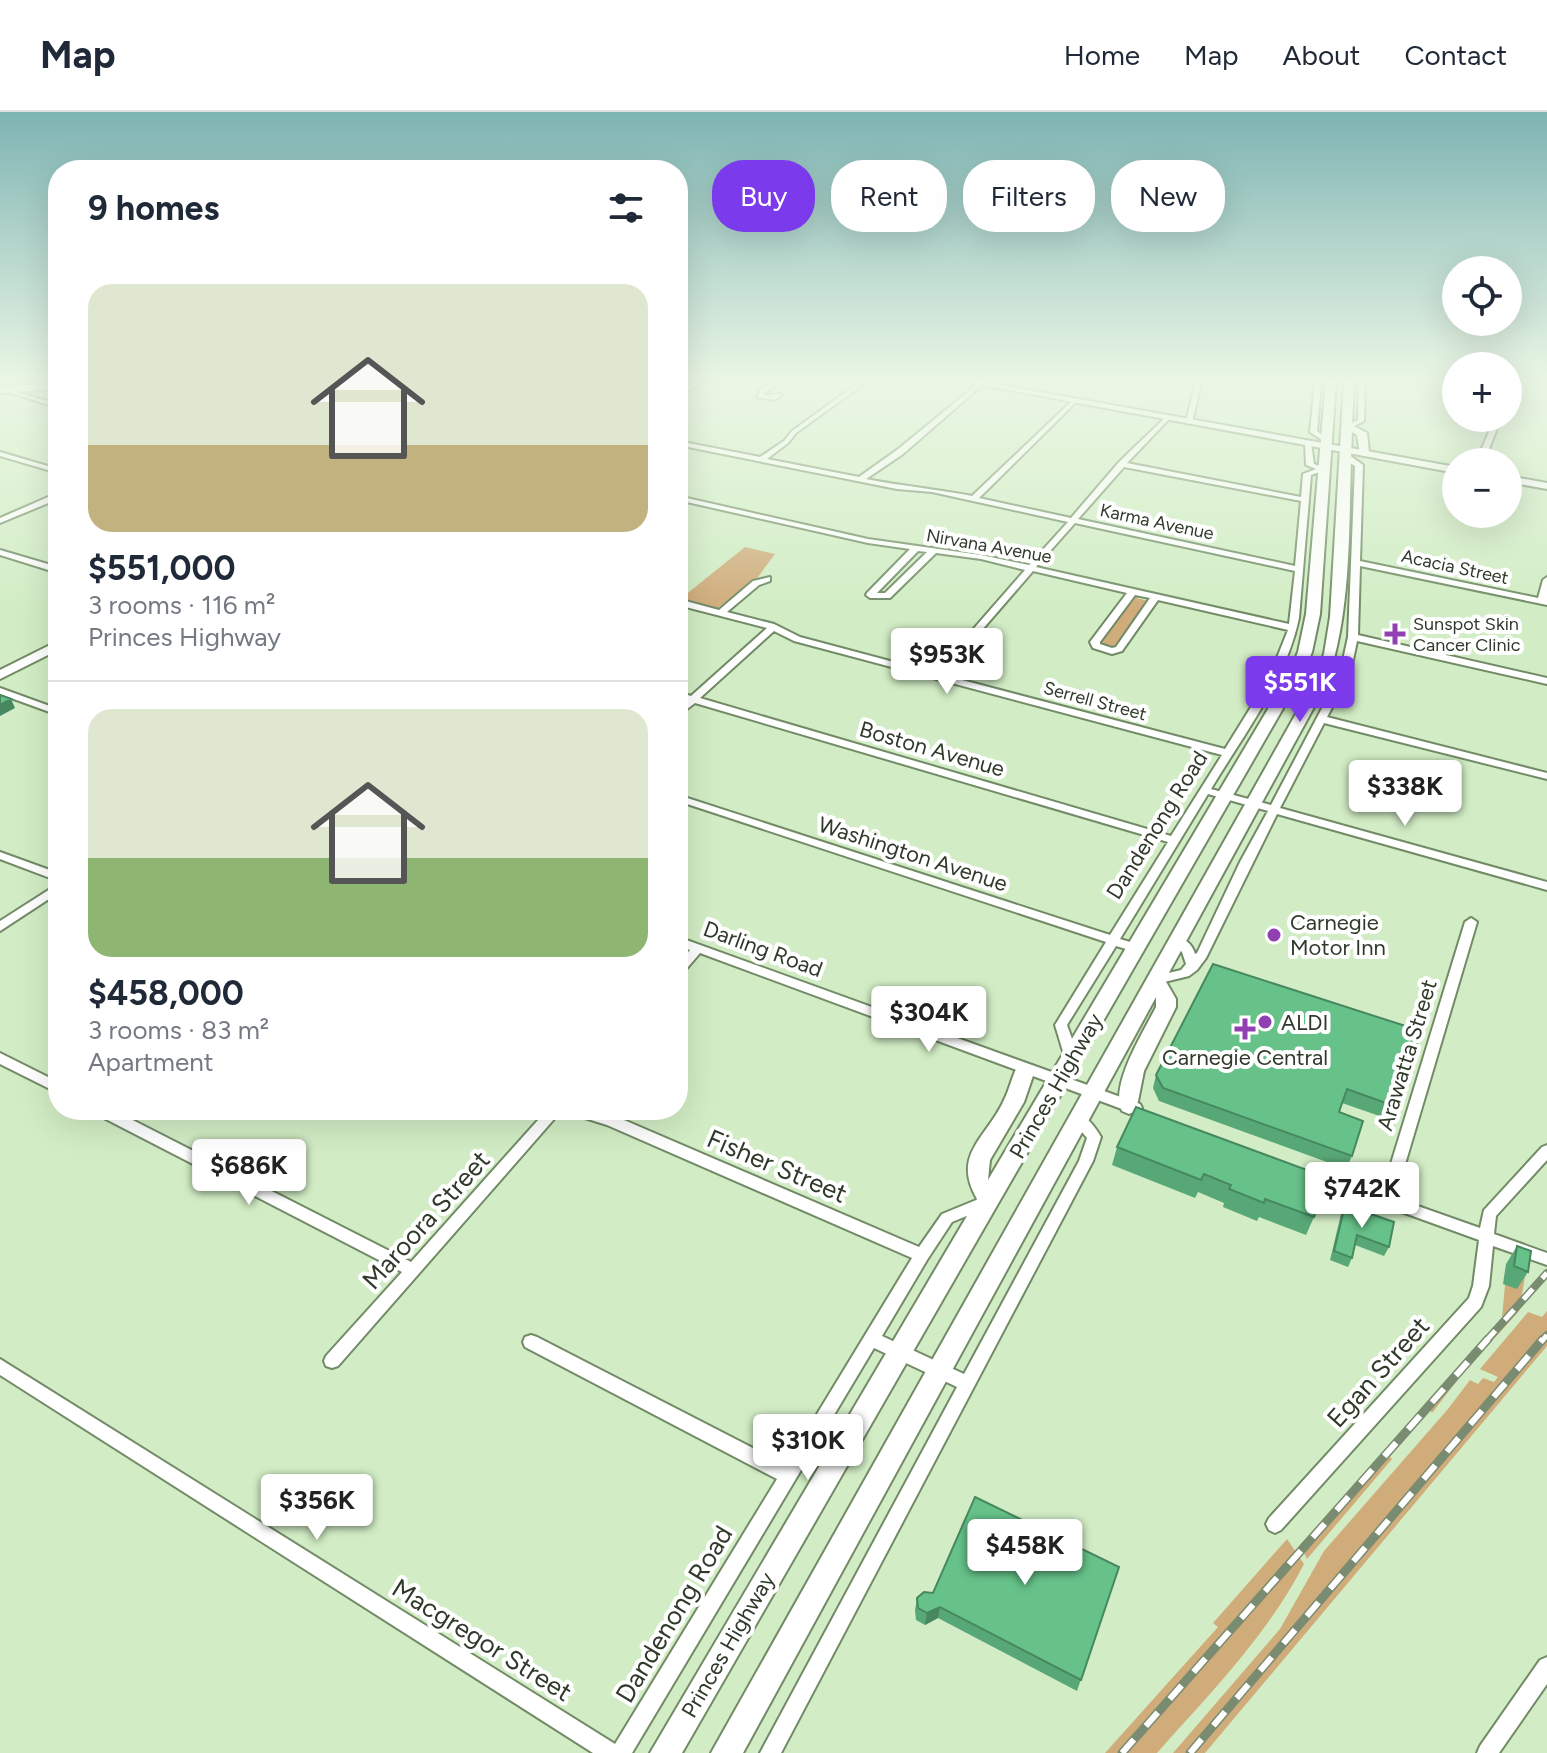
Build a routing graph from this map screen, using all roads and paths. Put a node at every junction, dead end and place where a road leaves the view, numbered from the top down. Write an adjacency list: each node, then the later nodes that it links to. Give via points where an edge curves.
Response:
1 (12, 458): 12 (street)
2 (749, 458): 13 (street, Karma Avenue)
3 (764, 458): 13 (street)
4 (892, 458): 19 (street)
5 (1016, 458): 22 (street)
6 (1128, 458): 14 (street)
7 (1310, 458): 18 (street, via 1310,465)
8 (1324, 458): 18 (highway, Princes Highway)
9 (1346, 458): 27 (highway, Princes Highway)
10 (1351, 458): 26 (street, via 1359,465)
11 (1389, 458): 16 (main road)
12 (17, 459): 15 (street); 17 (street)
13 (761, 460): 19 (street, Karma Avenue)
14 (1122, 464): 25 (street); 28 (street)
15 (0, 466)
16 (1442, 467)
17 (48, 468)
18 (1324, 469): 25 (street, Dandenong Road, via 1307,474); 41 (highway, Princes Highway)
19 (861, 479): 22 (street, Karma Avenue)
20 (1522, 482): 21 (main road)
21 (1547, 486)
22 (973, 499): 28 (street, Karma Avenue)
23 (48, 500): 29 (street)
24 (688, 500): 30 (street, Nirvana Avenue)
25 (1306, 500): 36 (street, Dandenong Road)
26 (1357, 503): 27 (street); 33 (street)
27 (1343, 504): 43 (highway, Princes Highway)
28 (1073, 520): 35 (street); 36 (street, Karma Avenue)
29 (0, 521)
30 (915, 549): 31 (street, Nirvana Avenue); 31 (street, via 870,595 887,596)
31 (933, 551): 35 (street, Nirvana Avenue)
32 (0, 552): 34 (street)
33 (1356, 563): 42 (street, Acacia Street); 48 (street)
34 (48, 567)
35 (1031, 568): 39 (street, Nirvana Avenue); 51 (street)
36 (1299, 569): 47 (street, Dandenong Road)
37 (767, 579): 45 (street)
38 (1547, 580): 42 (street)
39 (1133, 591): 40 (street, Nirvana Avenue); 40 (street, via 1096,646 1119,649)
40 (1156, 596): 47 (street, Nirvana Avenue)
41 (1314, 600): 43 (highway); 62 (highway, Princes Highway, via 1297,672)
42 (1544, 602)
43 (1338, 604): 64 (highway, Princes Highway, via 1322,679)
44 (688, 605): 45 (street, Serrell Street)
45 (720, 613): 46 (street, Serrell Street)
46 (773, 627): 51 (street, Serrell Street, via 797,639); 55 (street)
47 (1293, 628): 59 (street, Dandenong Road, via 1274,678)
48 (1353, 637): 52 (street); 58 (street, via 1345,674)
49 (48, 650): 50 (main road)
50 (0, 675)
51 (937, 676): 59 (street, Serrell Street)
52 (1547, 681)
53 (0, 691): 57 (street)
54 (688, 698): 55 (street, Boston Avenue)
55 (693, 700): 56 (street); 66 (street, Boston Avenue)
56 (688, 704)
57 (48, 708)
58 (1322, 719): 60 (street); 65 (street)
59 (1227, 753): 61 (street, Dandenong Road)
60 (1547, 776)
61 (1205, 790): 62 (street); 66 (street, Dandenong Road)
62 (1225, 796): 64 (street); 79 (highway, Princes Highway)
63 (688, 801): 75 (street, Washington Avenue)
64 (1253, 804): 65 (street); 76 (highway, Princes Highway)
65 (1273, 810): 71 (street); 81 (street)
66 (1175, 841): 75 (street, Dandenong Road)
67 (0, 855): 68 (street)
68 (33, 869): 69 (street); 70 (street)
69 (48, 874)
70 (48, 879)
71 (1547, 886)
72 (48, 893): 74 (street)
73 (1471, 922): 98 (street, Arawatta Street)
74 (0, 927)
75 (1112, 939): 79 (street, Washington Avenue); 84 (street, Dandenong Road, via 1061,1025)
76 (1177, 941): 81 (street, via 1188,950); 82 (highway, Princes Highway)
77 (688, 944): 78 (street, Darling Road)
78 (698, 948): 80 (street); 85 (street, Darling Road)
79 (1136, 948): 84 (highway, Princes Highway)
80 (688, 960)
81 (1193, 967): 82 (street)
82 (1156, 980): 88 (highway, Princes Highway); 89 (highway, via 1166,1007 1134,1071)
83 (0, 1058): 87 (street)
84 (1072, 1058): 86 (highway, Princes Highway)
85 (1025, 1070): 86 (street, Darling Road); 97 (highway, via 1014,1102 979,1159 977,1180)
86 (1057, 1082): 88 (street, Darling Road); 97 (highway, Princes Highway)
87 (48, 1083)
88 (1093, 1093): 89 (street, Darling Road); 90 (highway, Princes Highway)
89 (1136, 1109)
90 (1078, 1119): 108 (highway, Princes Highway); 109 (street, via 1094,1137 1091,1150)
91 (120, 1120): 102 (street)
92 (546, 1120): 102 (street, Maroora Street)
93 (609, 1120): 94 (street, Fisher Street)
94 (612, 1121): 100 (street, Fisher Street)
95 (1547, 1151): 99 (street, Egan Street, via 1491,1210)
96 (1298, 1169): 98 (street)
97 (989, 1201): 100 (street, Dandenong Road, via 947,1218); 105 (highway, Princes Highway)
98 (1387, 1201): 99 (street)
99 (1486, 1238): 101 (street); 111 (street, Egan Street, via 1475,1302)
100 (922, 1255): 103 (street, Dandenong Road)
101 (1547, 1259)
102 (413, 1270): 106 (street, Maroora Street)
103 (871, 1339): 105 (street); 110 (street, Dandenong Road)
104 (531, 1342): 110 (street)
105 (899, 1352): 108 (street); 115 (highway, Princes Highway)
106 (332, 1361)
107 (0, 1366): 113 (street, Macgregor Street)
108 (939, 1371): 109 (street); 116 (highway, Princes Highway)
109 (967, 1384): 117 (street)
110 (788, 1475): 114 (street, Dandenong Road)
111 (1275, 1524)
112 (1547, 1667): 118 (street)
113 (611, 1753)
114 (621, 1753)
115 (665, 1753)
116 (726, 1753)
117 (770, 1753)
118 (1487, 1753)

